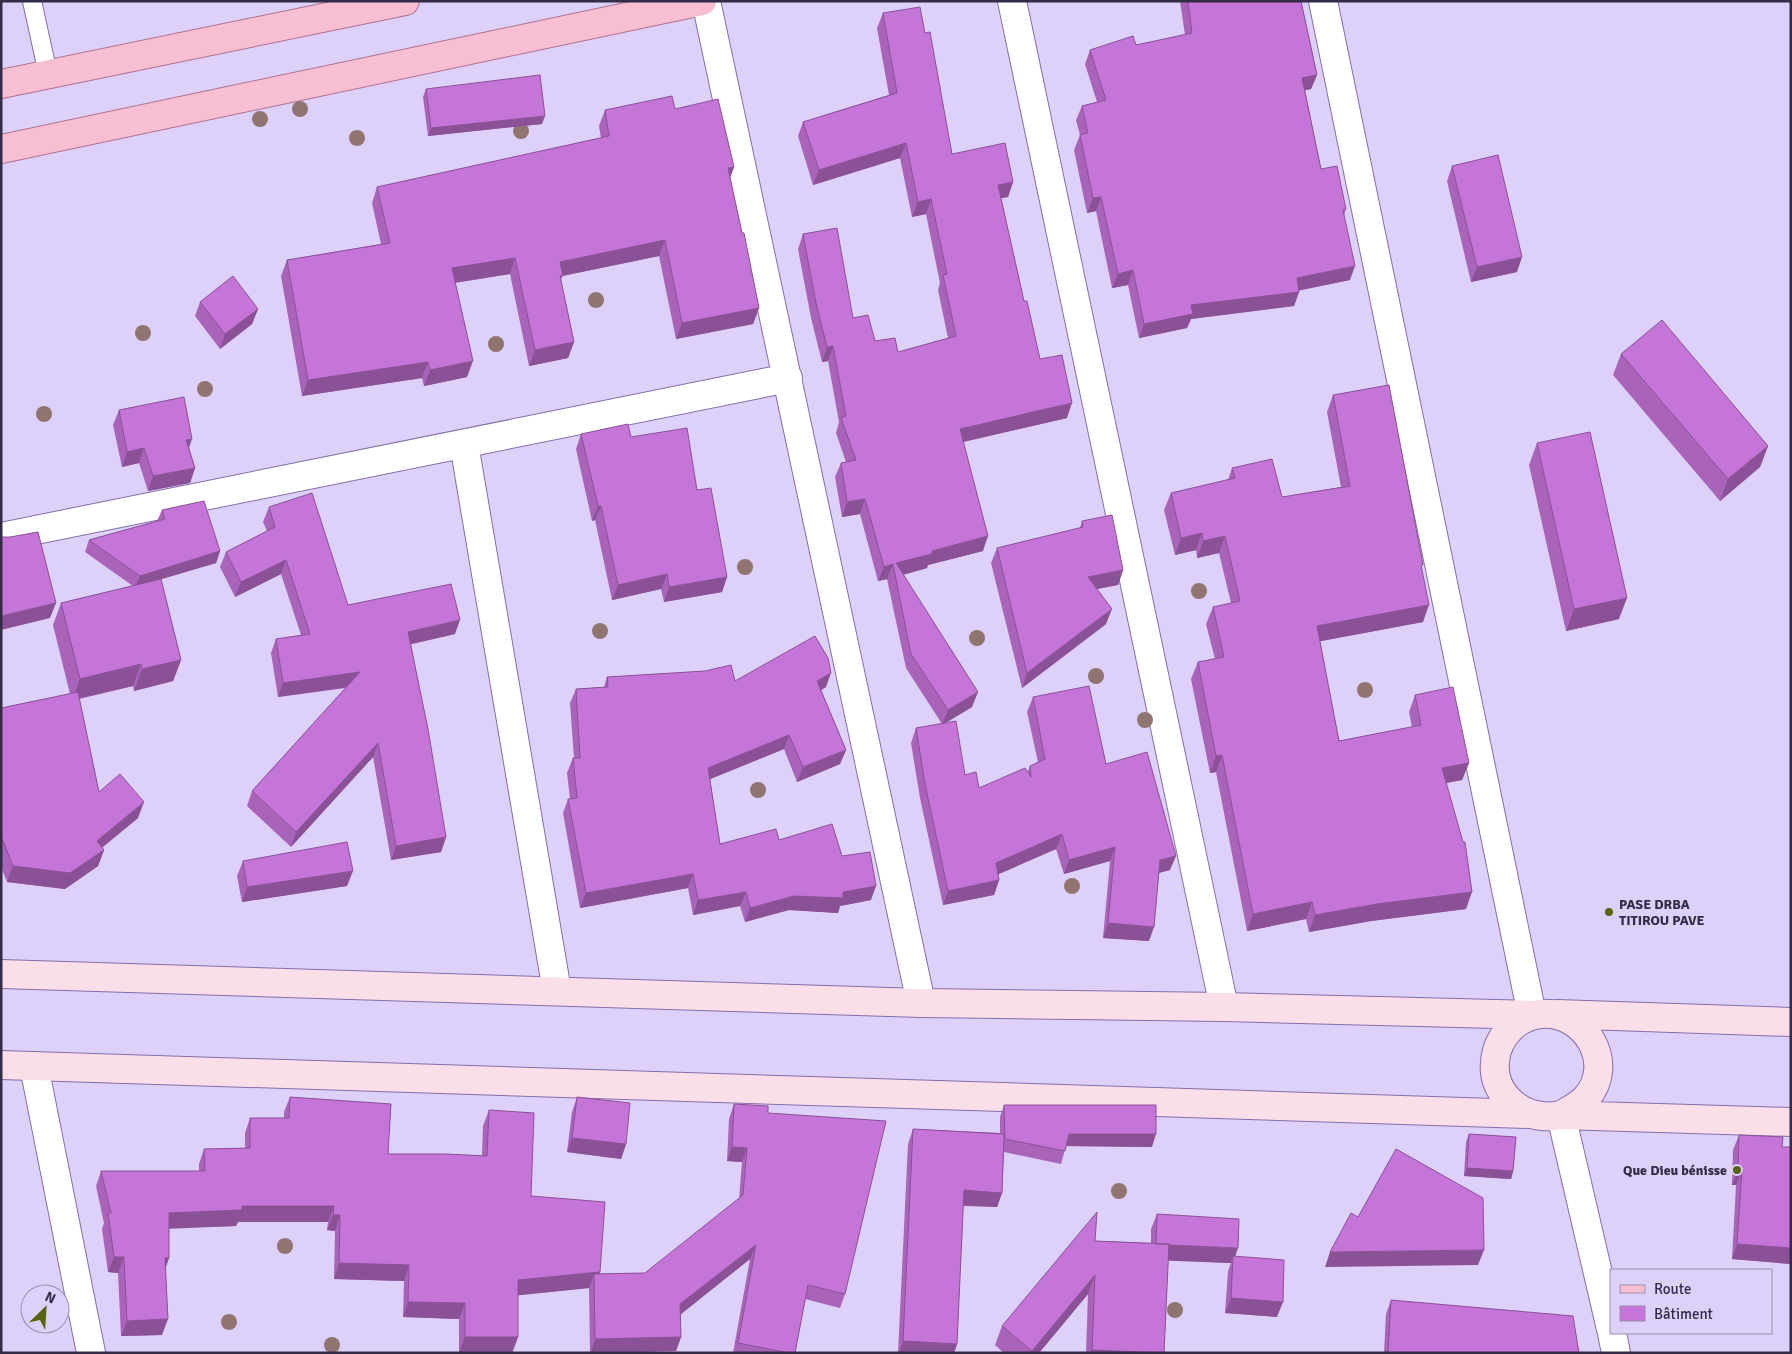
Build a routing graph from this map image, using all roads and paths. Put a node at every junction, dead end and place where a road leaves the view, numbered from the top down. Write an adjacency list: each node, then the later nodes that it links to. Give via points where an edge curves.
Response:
1 (32, 1): 7 (lane)
2 (405, 1): 7 (main road)
3 (702, 1): 9 (main road)
4 (706, 1): 10 (street)
5 (1012, 1): 16 (street)
6 (1323, 1): 17 (street)
7 (48, 74): 8 (main road)
8 (1, 84)
9 (1, 149)
10 (788, 378): 11 (street); 15 (street)
11 (464, 444): 12 (street); 14 (street)
12 (1, 537)
13 (1, 974): 14 (street)
14 (557, 991): 15 (street)
15 (921, 1003): 16 (street)
16 (1224, 1007): 17 (street)
17 (1540, 1014): 18 (street); 21 (street, via 1517,1022 1505,1033 1497,1047 1495,1063 1496,1079 1504,1094); 22 (street, via 1564,1016 1578,1024 1596,1051 1595,1082 1587,1097)
18 (1791, 1022)
19 (1, 1066): 20 (street)
20 (34, 1066): 21 (street); 26 (street)
21 (1529, 1114): 22 (street, via 1544,1117)
22 (1561, 1115): 23 (street); 24 (street)
23 (1791, 1122)
24 (1610, 1325)
25 (1612, 1334): 27 (street)
26 (91, 1353)
27 (1616, 1353)

